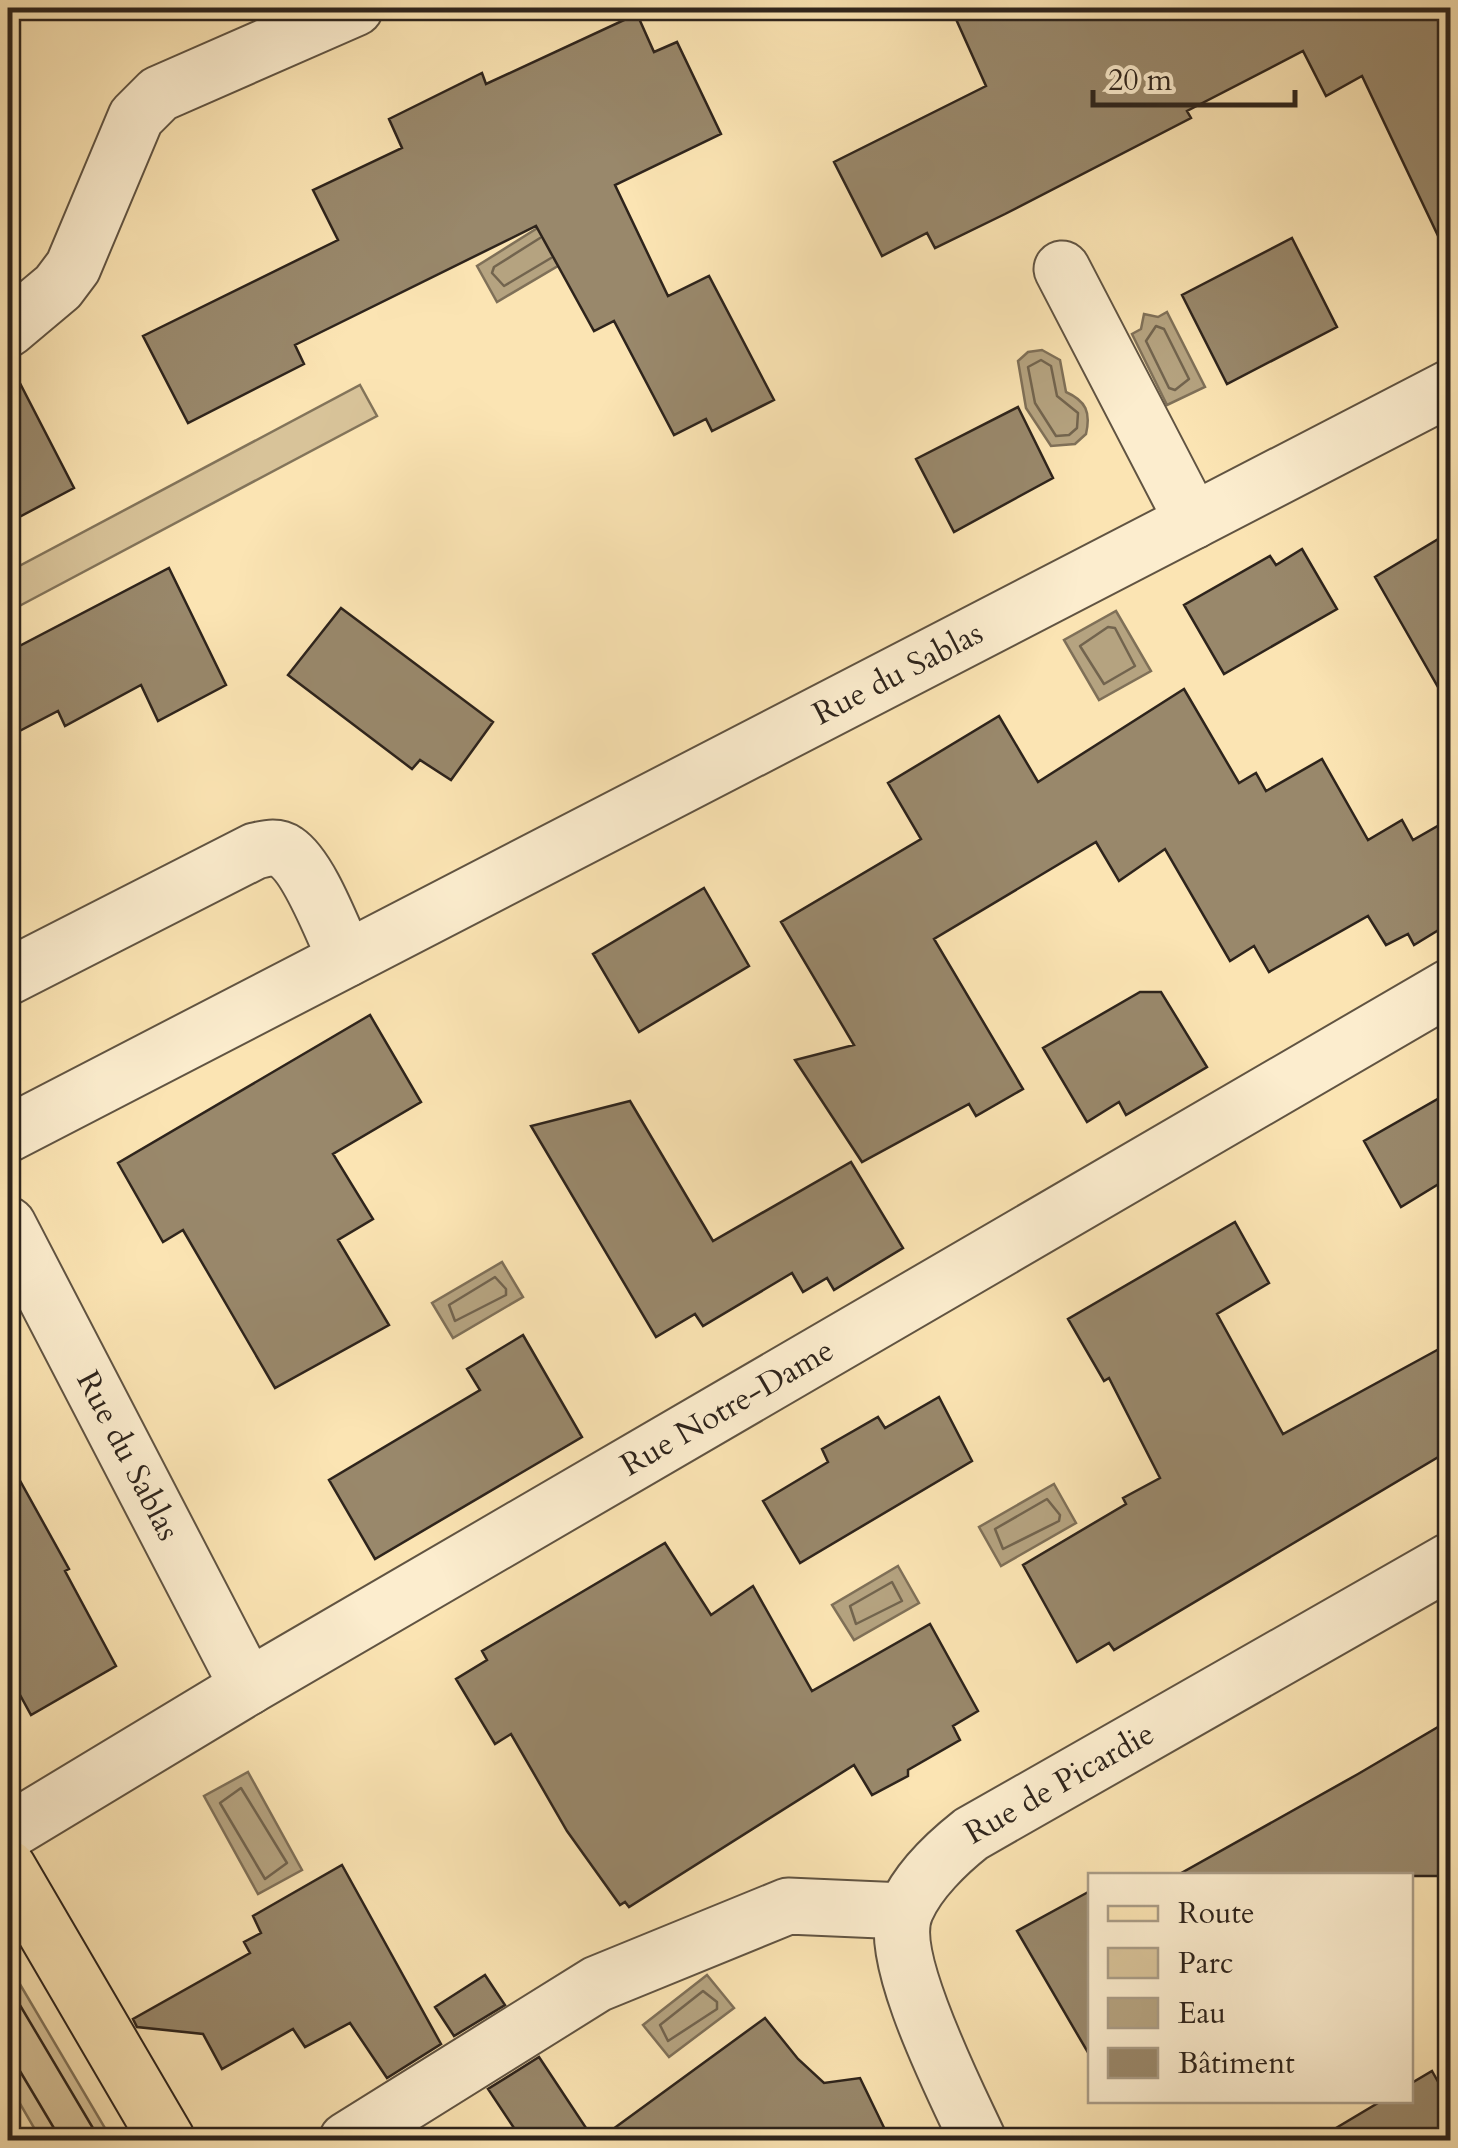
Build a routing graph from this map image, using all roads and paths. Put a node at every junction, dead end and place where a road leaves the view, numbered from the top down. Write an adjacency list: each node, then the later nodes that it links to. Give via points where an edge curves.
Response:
1 (355, 8): 3 (street, via 160,94 136,118 73,267)
2 (1062, 269): 5 (street)
3 (8, 328)
4 (1450, 388): 5 (street, Rue du Sablas)
5 (1193, 521): 6 (street, Rue du Sablas)
6 (346, 959): 7 (street, via 302,870 286,851 272,847); 9 (street, Rue du Sablas)
7 (8, 977)
8 (1450, 988): 12 (street, Rue Notre-Dame)
9 (8, 1134)
10 (8, 1225): 12 (street, Rue du Sablas)
11 (1450, 1562): 15 (street, Rue de Picardie, via 971,1834 948,1852)
12 (248, 1687): 13 (street, Rue Notre-Dame)
13 (8, 1832)
14 (8, 1868): 16 (main road)
15 (904, 1911): 17 (street, via 788,1906 597,1984); 18 (street, via 904,1957 926,2025)
16 (166, 2140)
17 (347, 2140)
18 (978, 2140)

